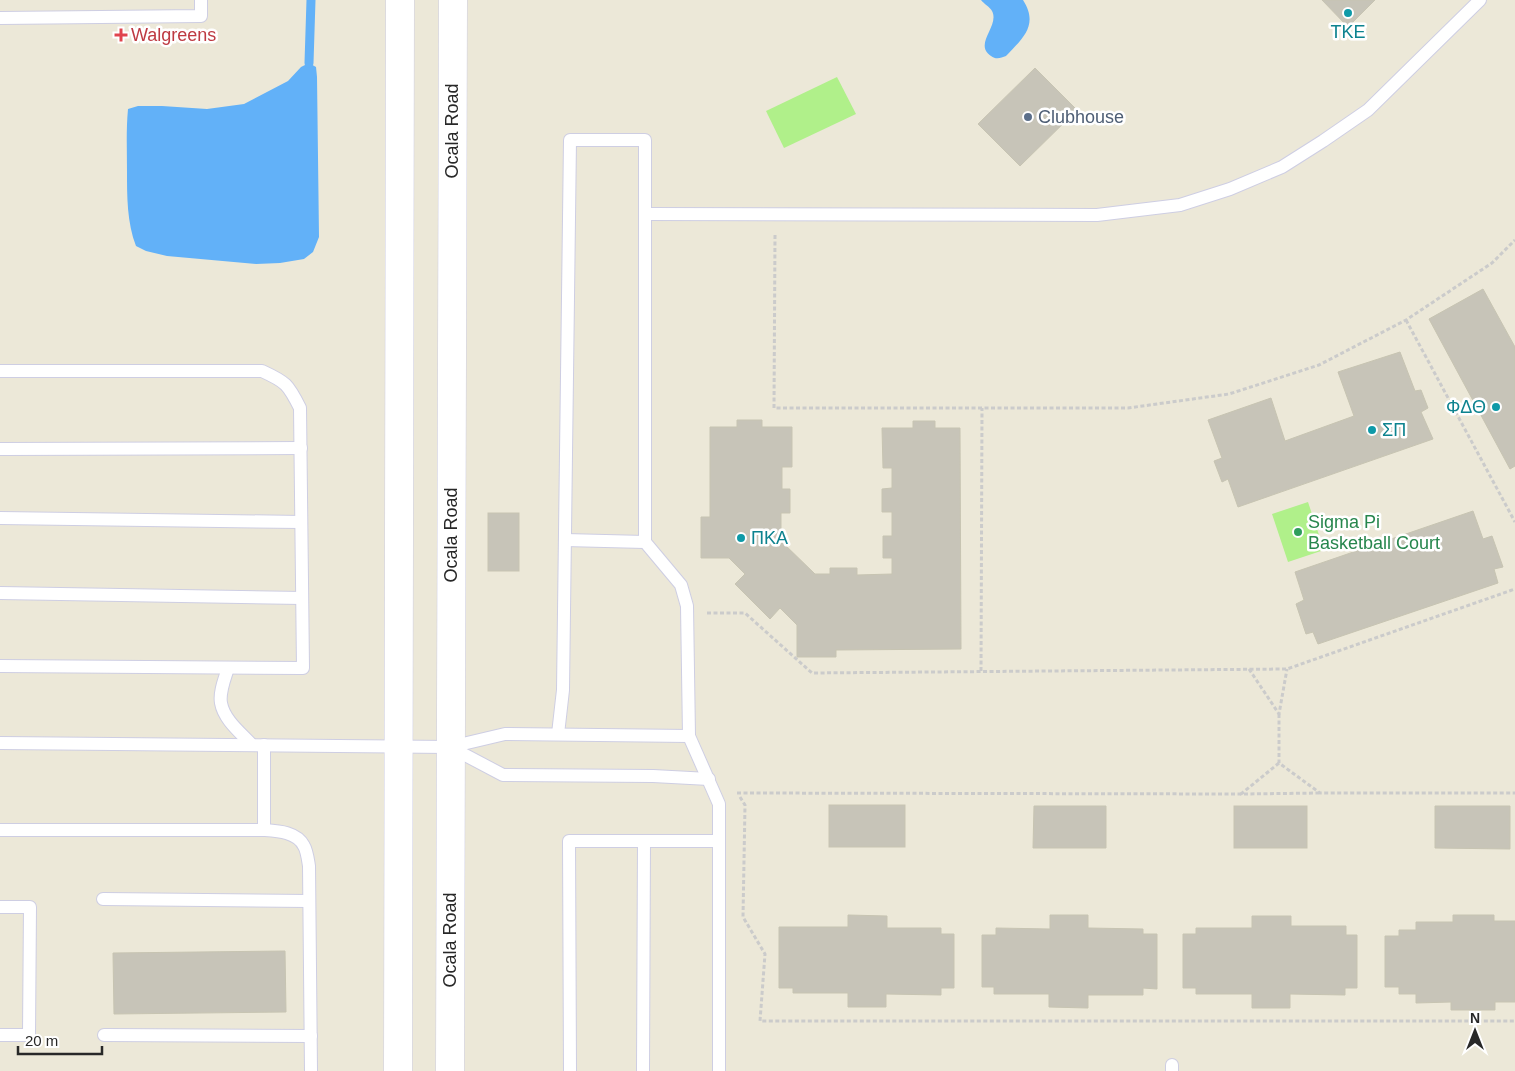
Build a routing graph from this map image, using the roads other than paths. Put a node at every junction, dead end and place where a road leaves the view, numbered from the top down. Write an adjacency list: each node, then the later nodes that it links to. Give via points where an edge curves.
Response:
1 (201, 0): 5 (lane, via 202,16)
2 (400, 0): 22 (main road)
3 (453, 0): 23 (main road, Ocala Road)
4 (1480, 0): 6 (lane, via 1368,110 1323,141 1282,167 1180,205 1096,214)
5 (0, 18)
6 (645, 214): 12 (lane, via 645,140 570,140); 13 (lane)
7 (0, 371): 8 (lane, via 262,371 280,380 300,408)
8 (300, 448): 9 (lane); 11 (lane)
9 (0, 449)
10 (0, 518): 11 (lane)
11 (301, 522): 15 (lane)
12 (565, 540): 13 (lane); 18 (lane, via 563,690)
13 (645, 542): 19 (lane, via 681,585 688,606)
14 (0, 592): 15 (lane)
15 (302, 598): 17 (lane, via 302,668)
16 (0, 666): 17 (lane)
17 (228, 668): 21 (lane, via 221,703 232,724)
18 (558, 734): 19 (lane); 23 (lane, via 505,734)
19 (689, 736): 24 (lane)
20 (0, 743): 21 (lane)
21 (258, 745): 22 (lane); 26 (lane)
22 (398, 747): 23 (lane); 36 (main road)
23 (450, 747): 24 (lane, via 503,776); 37 (main road, Ocala Road)
24 (709, 779): 28 (lane, via 719,804)
25 (0, 830): 26 (lane)
26 (264, 830): 30 (lane, via 285,832 304,846 309,866)
27 (644, 841): 28 (lane); 38 (lane, via 569,841); 39 (lane)
28 (719, 841): 40 (lane)
29 (103, 898): 30 (lane)
30 (309, 901): 34 (lane)
31 (0, 906): 32 (lane, via 30,907 30,1035)
32 (0, 1035)
33 (104, 1035): 34 (lane)
34 (311, 1036): 35 (lane)
35 (311, 1071)
36 (398, 1071)
37 (450, 1071)
38 (570, 1071)
39 (643, 1071)
40 (719, 1071)

